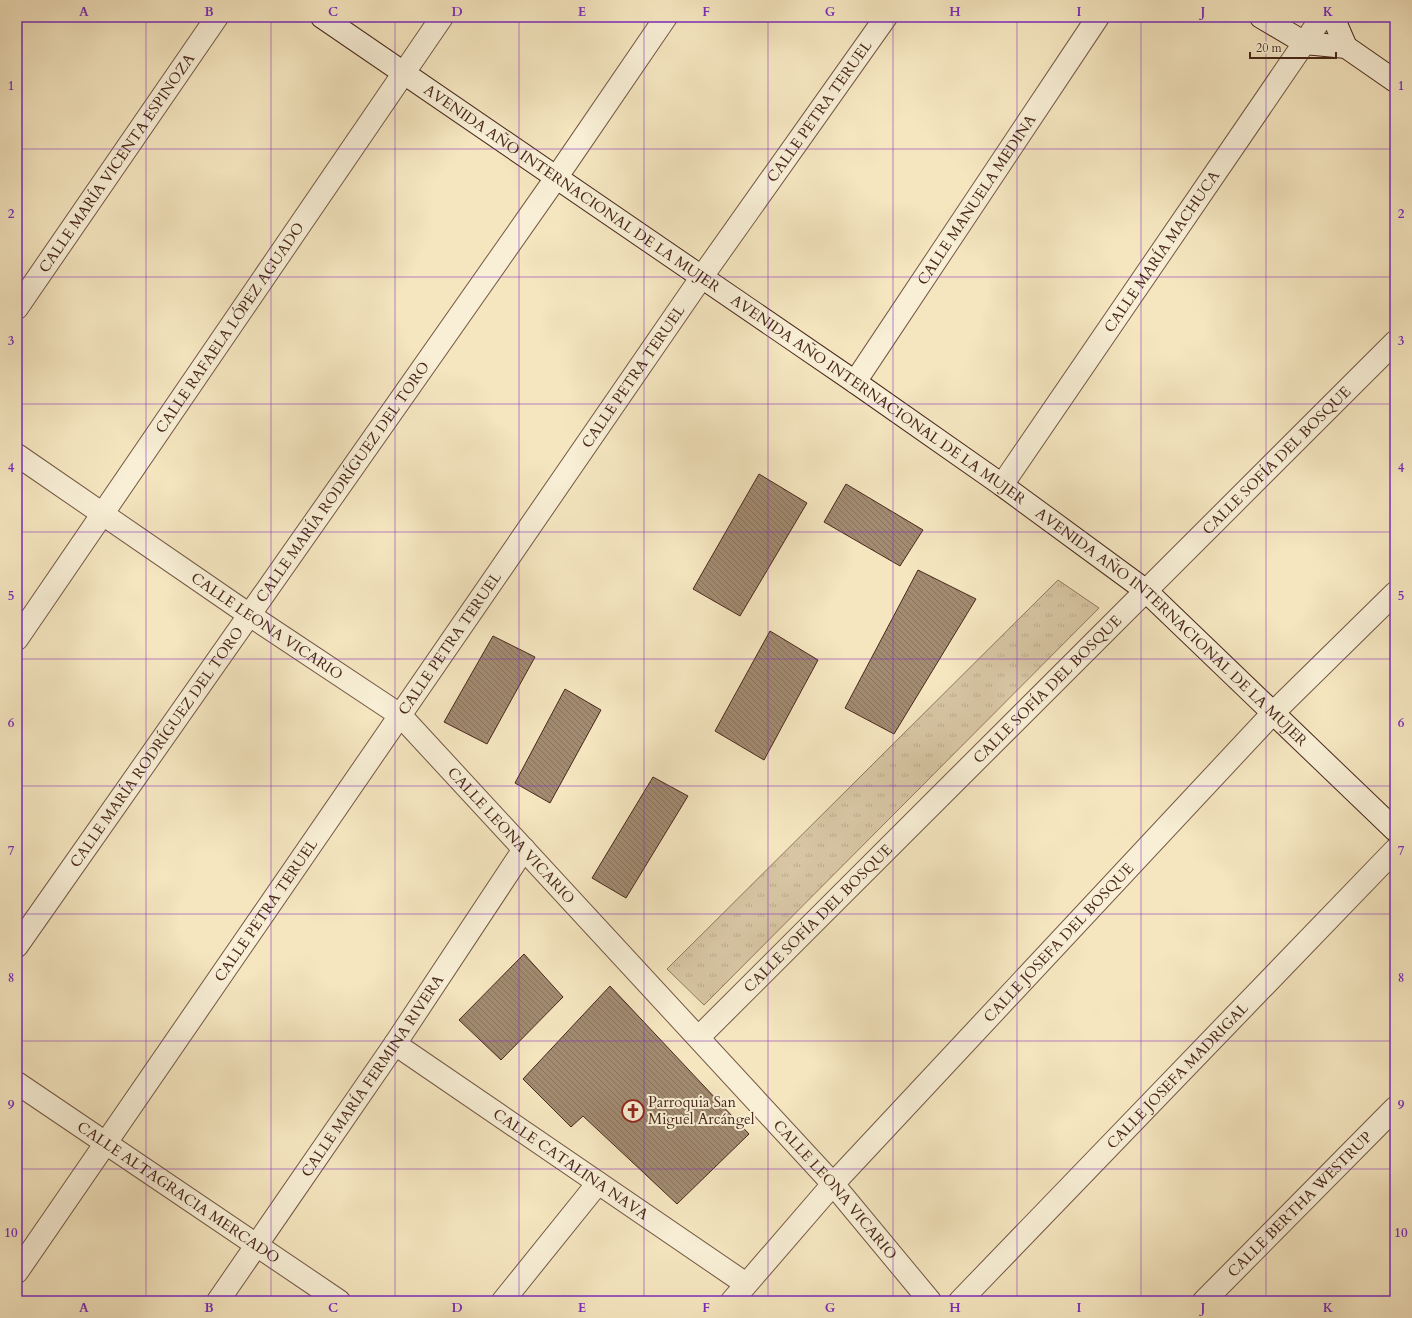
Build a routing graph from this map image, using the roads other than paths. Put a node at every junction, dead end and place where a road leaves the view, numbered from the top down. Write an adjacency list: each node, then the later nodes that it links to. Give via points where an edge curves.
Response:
1 (217, 17): 16 (street, CALLE MARÍA VICENTA ESPINOZA)
2 (322, 17): 12 (street, AVENIDA AÑO INTERNACIONAL DE LA MUJER)
3 (442, 17): 12 (street, CALLE RAFAELA LÓPEZ AGUADO)
4 (666, 17): 14 (street, CALLE MARÍA RODRÍGUEZ DEL TORO)
5 (886, 17): 15 (street, CALLE PETRA TERUEL)
6 (1098, 17): 18 (street, CALLE MANUELA MEDINA)
7 (1322, 17): 10 (street, CALLE MARÍA MACHUCA)
8 (1333, 17): 11 (street)
9 (1273, 20): 10 (street)
10 (1305, 43): 11 (street); 20 (street, CALLE MARÍA MACHUCA)
11 (1346, 47): 13 (street)
12 (404, 73): 14 (street, AVENIDA AÑO INTERNACIONAL DE LA MUJER); 21 (street, CALLE RAFAELA LÓPEZ AGUADO)
13 (1395, 81)
14 (556, 178): 15 (street, AVENIDA AÑO INTERNACIONAL DE LA MUJER); 24 (street, CALLE MARÍA RODRÍGUEZ DEL TORO)
15 (701, 278): 18 (street, AVENIDA AÑO INTERNACIONAL DE LA MUJER); 27 (street, CALLE PETRA TERUEL)
16 (17, 308)
17 (1395, 342): 22 (street, CALLE SOFÍA DEL BOSQUE)
18 (855, 382): 20 (street, AVENIDA AÑO INTERNACIONAL DE LA MUJER)
19 (17, 455): 21 (street, CALLE LEONA VICARIO)
20 (1002, 485): 22 (street, AVENIDA AÑO INTERNACIONAL DE LA MUJER)
21 (103, 514): 24 (street, CALLE LEONA VICARIO); 25 (street, CALLE RAFAELA LÓPEZ AGUADO)
22 (1145, 590): 26 (street, AVENIDA AÑO INTERNACIONAL DE LA MUJER); 32 (street, CALLE SOFÍA DEL BOSQUE)
23 (1395, 592): 26 (street, CALLE JOSEFA DEL BOSQUE)
24 (248, 614): 27 (street, CALLE LEONA VICARIO); 31 (street, CALLE MARÍA RODRÍGUEZ DEL TORO)
25 (17, 639)
26 (1273, 713): 28 (street, AVENIDA AÑO INTERNACIONAL DE LA MUJER); 38 (street, CALLE JOSEFA DEL BOSQUE)
27 (400, 715): 29 (street, CALLE LEONA VICARIO); 36 (street, CALLE PETRA TERUEL)
28 (1395, 830)
29 (524, 849): 32 (street, CALLE LEONA VICARIO); 33 (street, CALLE MARÍA FERMINA RIVERA)
30 (1395, 850): 47 (street, CALLE JOSEFA MADRIGAL)
31 (17, 946)
32 (699, 1037): 38 (street, CALLE LEONA VICARIO)
33 (395, 1044): 37 (street, CALLE CATALINA NAVA); 39 (street, CALLE MARÍA FERMINA RIVERA)
34 (17, 1083): 36 (street, CALLE ALTAGRACIA MERCADO)
35 (1395, 1108): 48 (street, CALLE BERTHA WESTRUP)
36 (106, 1143): 39 (street, CALLE ALTAGRACIA MERCADO); 40 (street, CALLE PETRA TERUEL)
37 (598, 1183): 41 (street, CALLE CATALINA NAVA); 44 (street)
38 (833, 1184): 41 (street, CALLE JOSEFA DEL BOSQUE); 46 (street, CALLE LEONA VICARIO)
39 (257, 1245): 42 (street, CALLE MARÍA FERMINA RIVERA); 43 (street, CALLE ALTAGRACIA MERCADO)
40 (17, 1272)
41 (746, 1284): 45 (street, CALLE JOSEFA DEL BOSQUE)
42 (218, 1301)
43 (339, 1301)
44 (503, 1301)
45 (732, 1301)
46 (930, 1301)
47 (960, 1301)
48 (1204, 1301)

